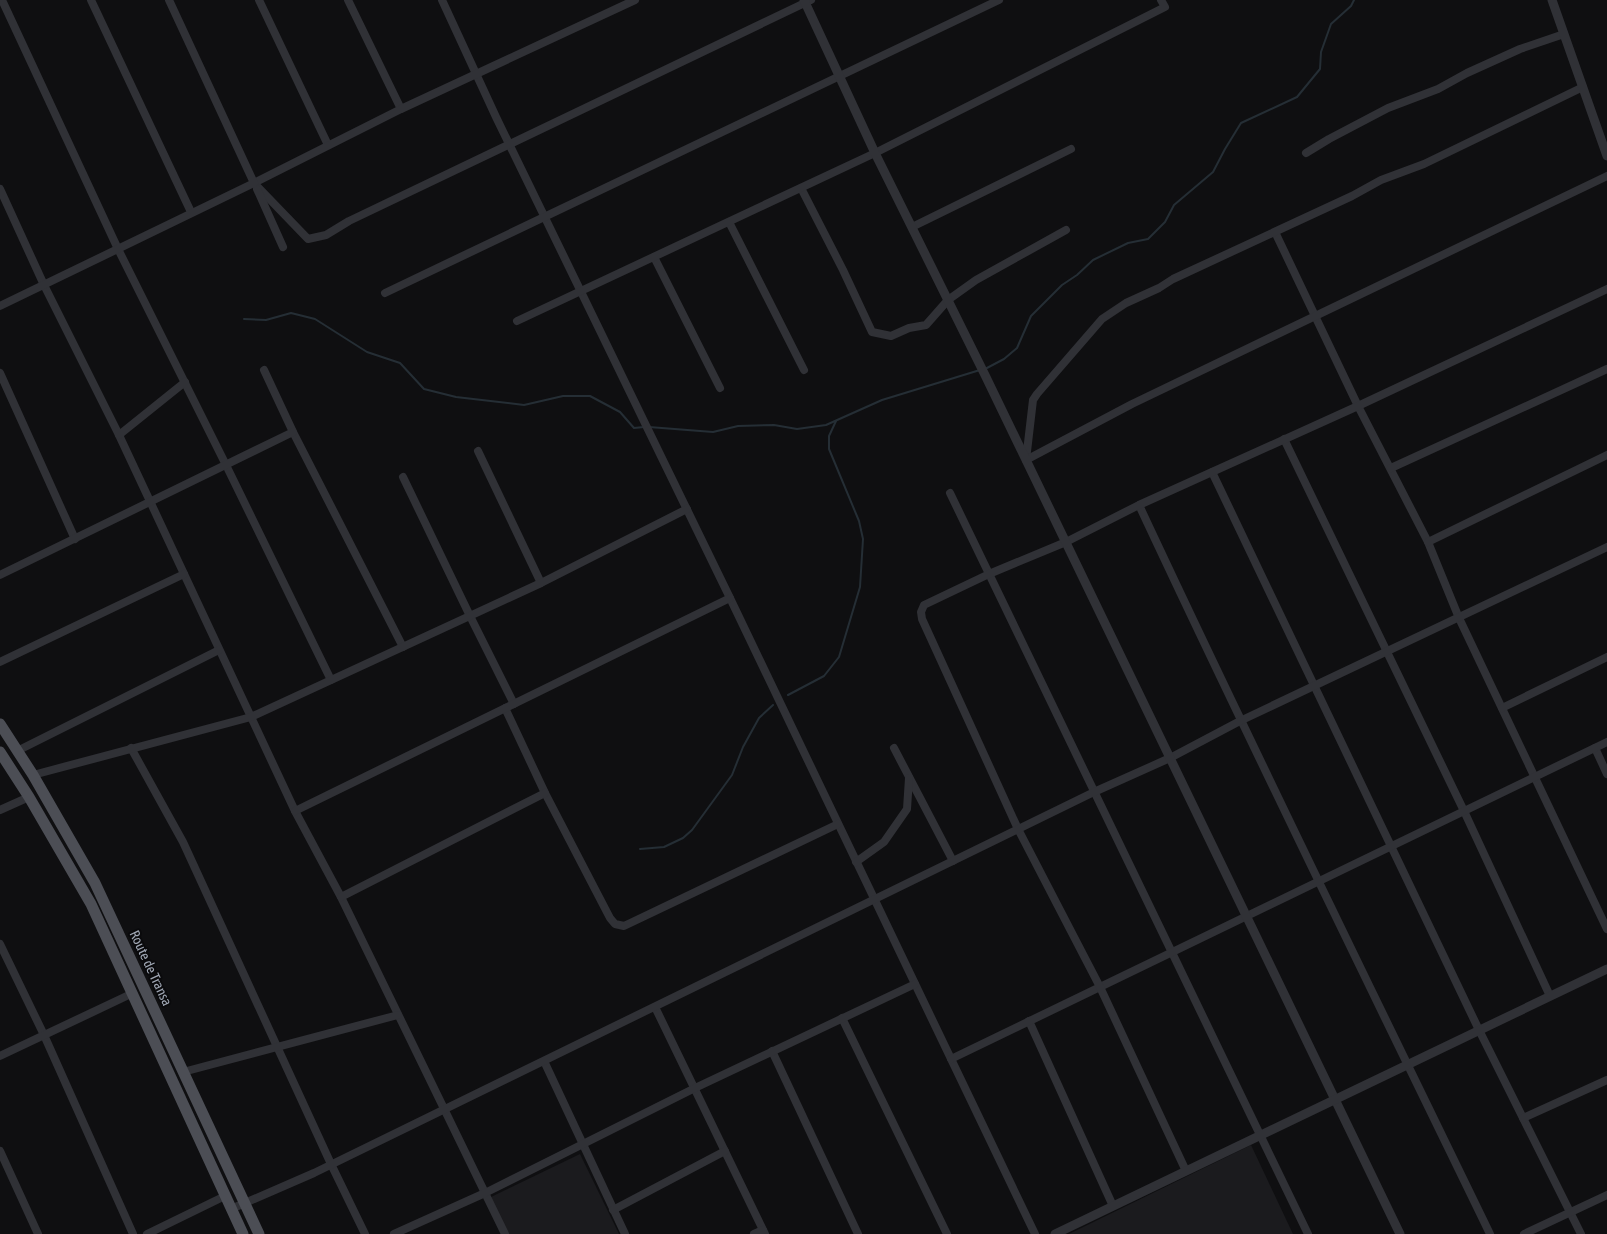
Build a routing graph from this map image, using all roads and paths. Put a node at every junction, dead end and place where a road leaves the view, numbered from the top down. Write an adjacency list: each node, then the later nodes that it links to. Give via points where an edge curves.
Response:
1 (2, 0): 36 (street)
2 (91, 0): 29 (street)
3 (169, 0): 24 (street)
4 (259, 0): 17 (street)
5 (348, 0): 16 (street)
6 (442, 0): 13 (street)
7 (635, 0): 13 (street)
8 (999, 0): 14 (street)
9 (1161, 0): 20 (street, via 1165,7)
10 (1552, 0): 12 (street)
11 (807, 1): 14 (street); 18 (street)
12 (1564, 34): 15 (street); 21 (street, via 1520,49 1438,89 1388,108)
13 (477, 75): 16 (street); 18 (street)
14 (839, 76): 20 (street); 30 (street)
15 (1583, 87): 22 (street); 34 (street)
16 (401, 109): 17 (street)
17 (328, 145): 24 (street)
18 (510, 145): 24 (street, via 326,234 308,239); 30 (street)
19 (1071, 149): 32 (street)
20 (876, 153): 25 (street); 32 (street)
21 (1306, 153)
22 (1607, 156)
23 (1607, 176): 44 (street)
24 (254, 183): 29 (street); 35 (street)
25 (801, 188): 31 (street); 42 (street, via 872,332 891,336 926,325)
26 (0, 189): 27 (street)
27 (8, 207): 28 (street); 38 (street)
28 (0, 211)
29 (191, 212): 36 (street)
30 (545, 217): 40 (street); 41 (street)
31 (729, 222): 37 (street); 48 (street)
32 (912, 227): 42 (street)
33 (1066, 230): 42 (street, via 976,280)
34 (1275, 232): 44 (street); 58 (street, via 1173,279 1102,319 1033,400)
35 (283, 247)
36 (118, 249): 38 (street); 50 (street)
37 (654, 257): 40 (street); 51 (street)
38 (44, 285): 43 (street); 54 (street)
39 (1607, 289): 52 (street)
40 (580, 291): 45 (street); 66 (street)
41 (385, 294)
42 (948, 300): 58 (street)
43 (0, 306)
44 (1315, 315): 52 (street); 58 (street, via 1132,404)
45 (517, 321)
46 (1607, 369): 60 (street)
47 (264, 370): 53 (street)
48 (804, 370)
49 (0, 373): 67 (street)
50 (185, 382): 54 (street); 59 (street)
51 (720, 388)
52 (1358, 406): 55 (street); 60 (street)
53 (293, 432): 59 (street); 78 (street)
54 (119, 435): 64 (street)
55 (1284, 439): 61 (street); 80 (street)
56 (478, 451): 74 (street)
57 (1607, 455): 69 (street)
58 (1026, 460): 68 (street)
59 (226, 465): 64 (street); 83 (street)
60 (1391, 468): 69 (street)
61 (1212, 472): 65 (street); 84 (street)
62 (403, 477): 76 (street)
63 (950, 494): 73 (street)
64 (150, 503): 67 (street); 72 (street)
65 (1139, 505): 68 (street); 89 (street)
66 (687, 508): 74 (street); 75 (street)
67 (75, 539): 71 (street)
68 (1066, 542): 73 (street); 97 (street)
69 (1428, 542): 77 (street)
70 (1607, 547): 77 (street)
71 (1, 572)
72 (184, 574): 79 (street); 82 (street)
73 (989, 574): 102 (street); 109 (street, via 924,605 920,612)
74 (540, 583): 76 (street)
75 (730, 598): 85 (street); 108 (street)
76 (470, 616): 78 (street); 85 (street)
77 (1459, 618): 80 (street); 87 (street)
78 (403, 647): 83 (street)
79 (219, 650): 88 (street); 95 (street)
80 (1387, 652): 84 (street); 107 (street)
81 (1607, 657): 87 (street)
82 (0, 662)
83 (331, 680): 88 (street)
84 (1314, 686): 89 (street); 110 (street)
85 (514, 704): 86 (street)
86 (505, 708): 103 (street); 106 (street)
87 (1502, 708): 100 (street)
88 (251, 717): 92 (street); 106 (street)
89 (1240, 720): 97 (street); 113 (street)
90 (0, 724): 95 (main road, Route de Transa)
91 (1607, 742): 94 (street)
92 (131, 748): 99 (street); 131 (street, via 184,842)
93 (894, 748): 101 (street)
94 (1594, 748): 98 (street); 100 (street)
95 (17, 751): 99 (main road, Route de Transa)
96 (0, 752): 104 (main road, Route de Transa)
97 (1170, 758): 102 (street); 116 (street)
98 (1607, 774)
99 (33, 775): 137 (main road, Route de Transa, via 95,883)
100 (1535, 777): 107 (street); 117 (street)
101 (909, 778): 111 (street); 112 (street, via 907,809 884,842)
102 (1094, 792): 109 (street); 119 (street)
103 (545, 793): 108 (street, via 610,918 615,924 624,926); 114 (street)
104 (28, 796): 105 (street); 123 (main road, Route de Transa, via 90,904)
105 (0, 810)
106 (295, 811): 114 (street)
107 (1464, 811): 110 (street); 124 (street)
108 (838, 824): 112 (street)
109 (1018, 829): 111 (street); 122 (street)
110 (1391, 846): 113 (street); 129 (street)
111 (953, 861): 115 (street)
112 (856, 862): 115 (street)
113 (1320, 881): 116 (street); 136 (street)
114 (341, 897): 126 (street)
115 (874, 899): 121 (street); 125 (street)
116 (1246, 916): 119 (street); 140 (street)
117 (1607, 929)
118 (0, 944): 130 (street)
119 (1172, 952): 122 (street); 143 (street)
120 (1607, 968): 124 (street)
121 (915, 984): 127 (street); 134 (street)
122 (1100, 987): 128 (street); 148 (street)
123 (133, 993): 130 (street); 151 (main road, Route de Transa)
124 (1550, 996): 129 (street)
125 (655, 1007): 135 (street); 139 (street)
126 (398, 1015): 131 (street); 141 (street)
127 (842, 1018): 132 (street); 169 (street)
128 (1029, 1021): 134 (street); 153 (street)
129 (1479, 1030): 136 (street); 142 (street)
130 (44, 1035): 133 (street); 159 (street)
131 (278, 1048): 137 (street); 147 (street)
132 (772, 1051): 139 (street); 168 (street)
133 (0, 1056)
134 (951, 1059): 170 (street)
135 (544, 1061): 141 (street); 144 (street)
136 (1408, 1064): 140 (street); 174 (street)
137 (183, 1072): 152 (main road, Route de Transa)
138 (1607, 1080): 142 (street)
139 (695, 1088): 144 (street); 146 (street)
140 (1335, 1100): 143 (street); 173 (street)
141 (445, 1109): 147 (street); 149 (street)
142 (1523, 1118): 156 (street)
143 (1259, 1136): 148 (street); 172 (street)
144 (582, 1144): 149 (street); 155 (street)
145 (0, 1151): 158 (street)
146 (725, 1151): 155 (street); 157 (street)
147 (332, 1164): 152 (street); 163 (street)
148 (1186, 1171): 153 (street)
149 (484, 1194): 164 (street); 165 (street)
150 (1607, 1195): 156 (street)
151 (225, 1196): 154 (main road, Route de Transa); 160 (street)
152 (245, 1204): 154 (street); 162 (main road, Route de Transa)
153 (1113, 1206): 171 (street)
154 (231, 1209): 161 (main road, Route de Transa)
155 (613, 1210): 166 (street)
156 (1570, 1212): 175 (street); 176 (street)
157 (764, 1232): 167 (street)
158 (38, 1234)
159 (133, 1234)
160 (148, 1234)
161 (244, 1234)
162 (259, 1234)
163 (365, 1234)
164 (394, 1234)
165 (505, 1234)
166 (625, 1234)
167 (754, 1234)
168 (858, 1234)
169 (947, 1234)
170 (1035, 1234)
171 (1055, 1234)
172 (1308, 1234)
173 (1400, 1234)
174 (1490, 1234)
175 (1524, 1234)
176 (1581, 1234)

